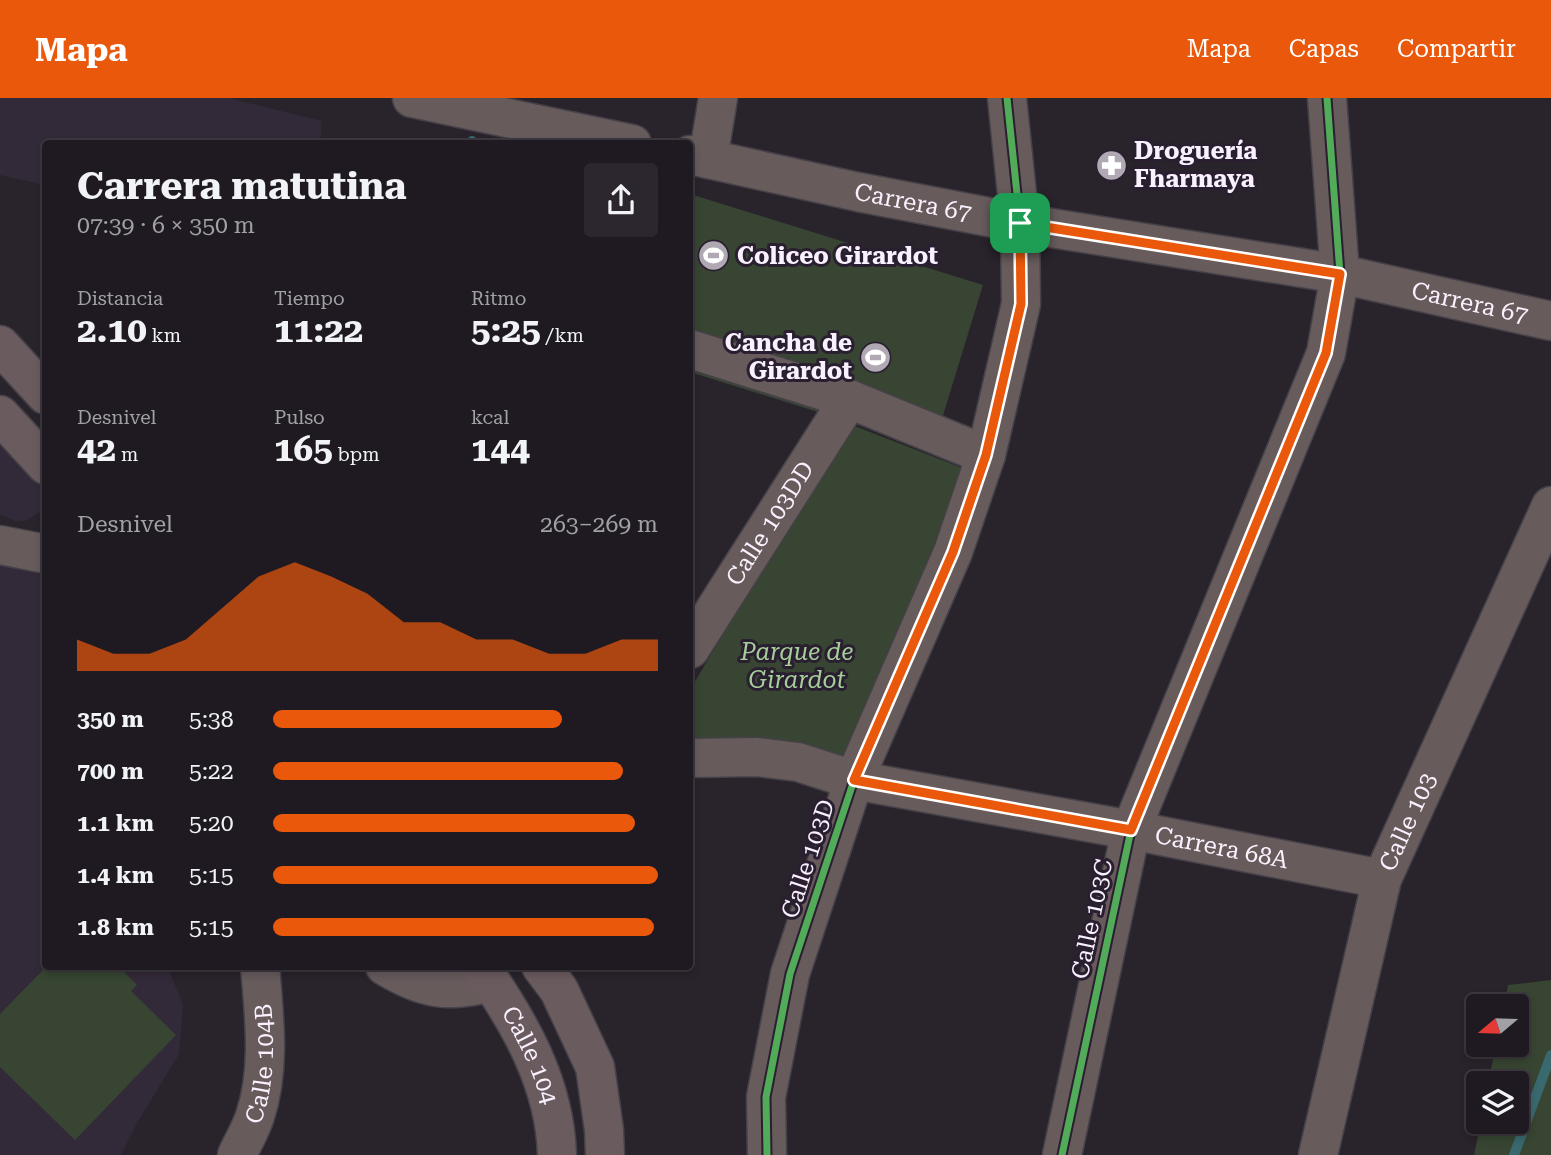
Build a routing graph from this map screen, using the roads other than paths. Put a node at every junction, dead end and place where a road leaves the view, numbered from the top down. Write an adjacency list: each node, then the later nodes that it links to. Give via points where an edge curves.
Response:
1 (412, 98): 5 (street)
2 (718, 98): 7 (street)
3 (1007, 98): 8 (street, Calle 103D)
4 (1327, 98): 9 (street, Calle 103C)
5 (515, 109): 6 (street)
6 (619, 140)
7 (699, 157): 8 (street, Carrera 67)
8 (1020, 223): 9 (street, Carrera 67); 16 (street, Calle 103D, via 1021,304)
9 (1340, 274): 10 (street, Carrera 67); 24 (street, Calle 103C, via 1326,353)
10 (1551, 321)
11 (0, 345): 13 (main road)
12 (693, 350): 14 (street)
13 (42, 391)
14 (849, 399): 16 (street); 21 (street, Calle 103DD)
15 (0, 415): 17 (main road)
16 (986, 455): 23 (street, Calle 103D, via 953,552)
17 (42, 461)
18 (1549, 515): 25 (street, Calle 103)
19 (0, 545): 20 (street)
20 (42, 553)
21 (693, 644)
22 (693, 758): 23 (street, Carrera 68A, via 798,762)
23 (854, 780): 24 (street, Carrera 68A); 33 (street, Calle 103D, via 790,974 766,1097)
24 (1131, 830): 25 (street, Carrera 68A); 34 (street, Calle 103C)
25 (1382, 879): 35 (street, Calle 103)
26 (260, 970): 30 (street, Calle 104B, via 265,1073 256,1116)
27 (391, 970): 29 (street, via 432,988 466,989)
28 (544, 970): 32 (main road, via 559,990 595,1067)
29 (486, 974): 31 (main road, Calle 104, via 511,1009 544,1080)
30 (237, 1155)
31 (557, 1155)
32 (605, 1155)
33 (767, 1155)
34 (1062, 1155)
35 (1318, 1155)

